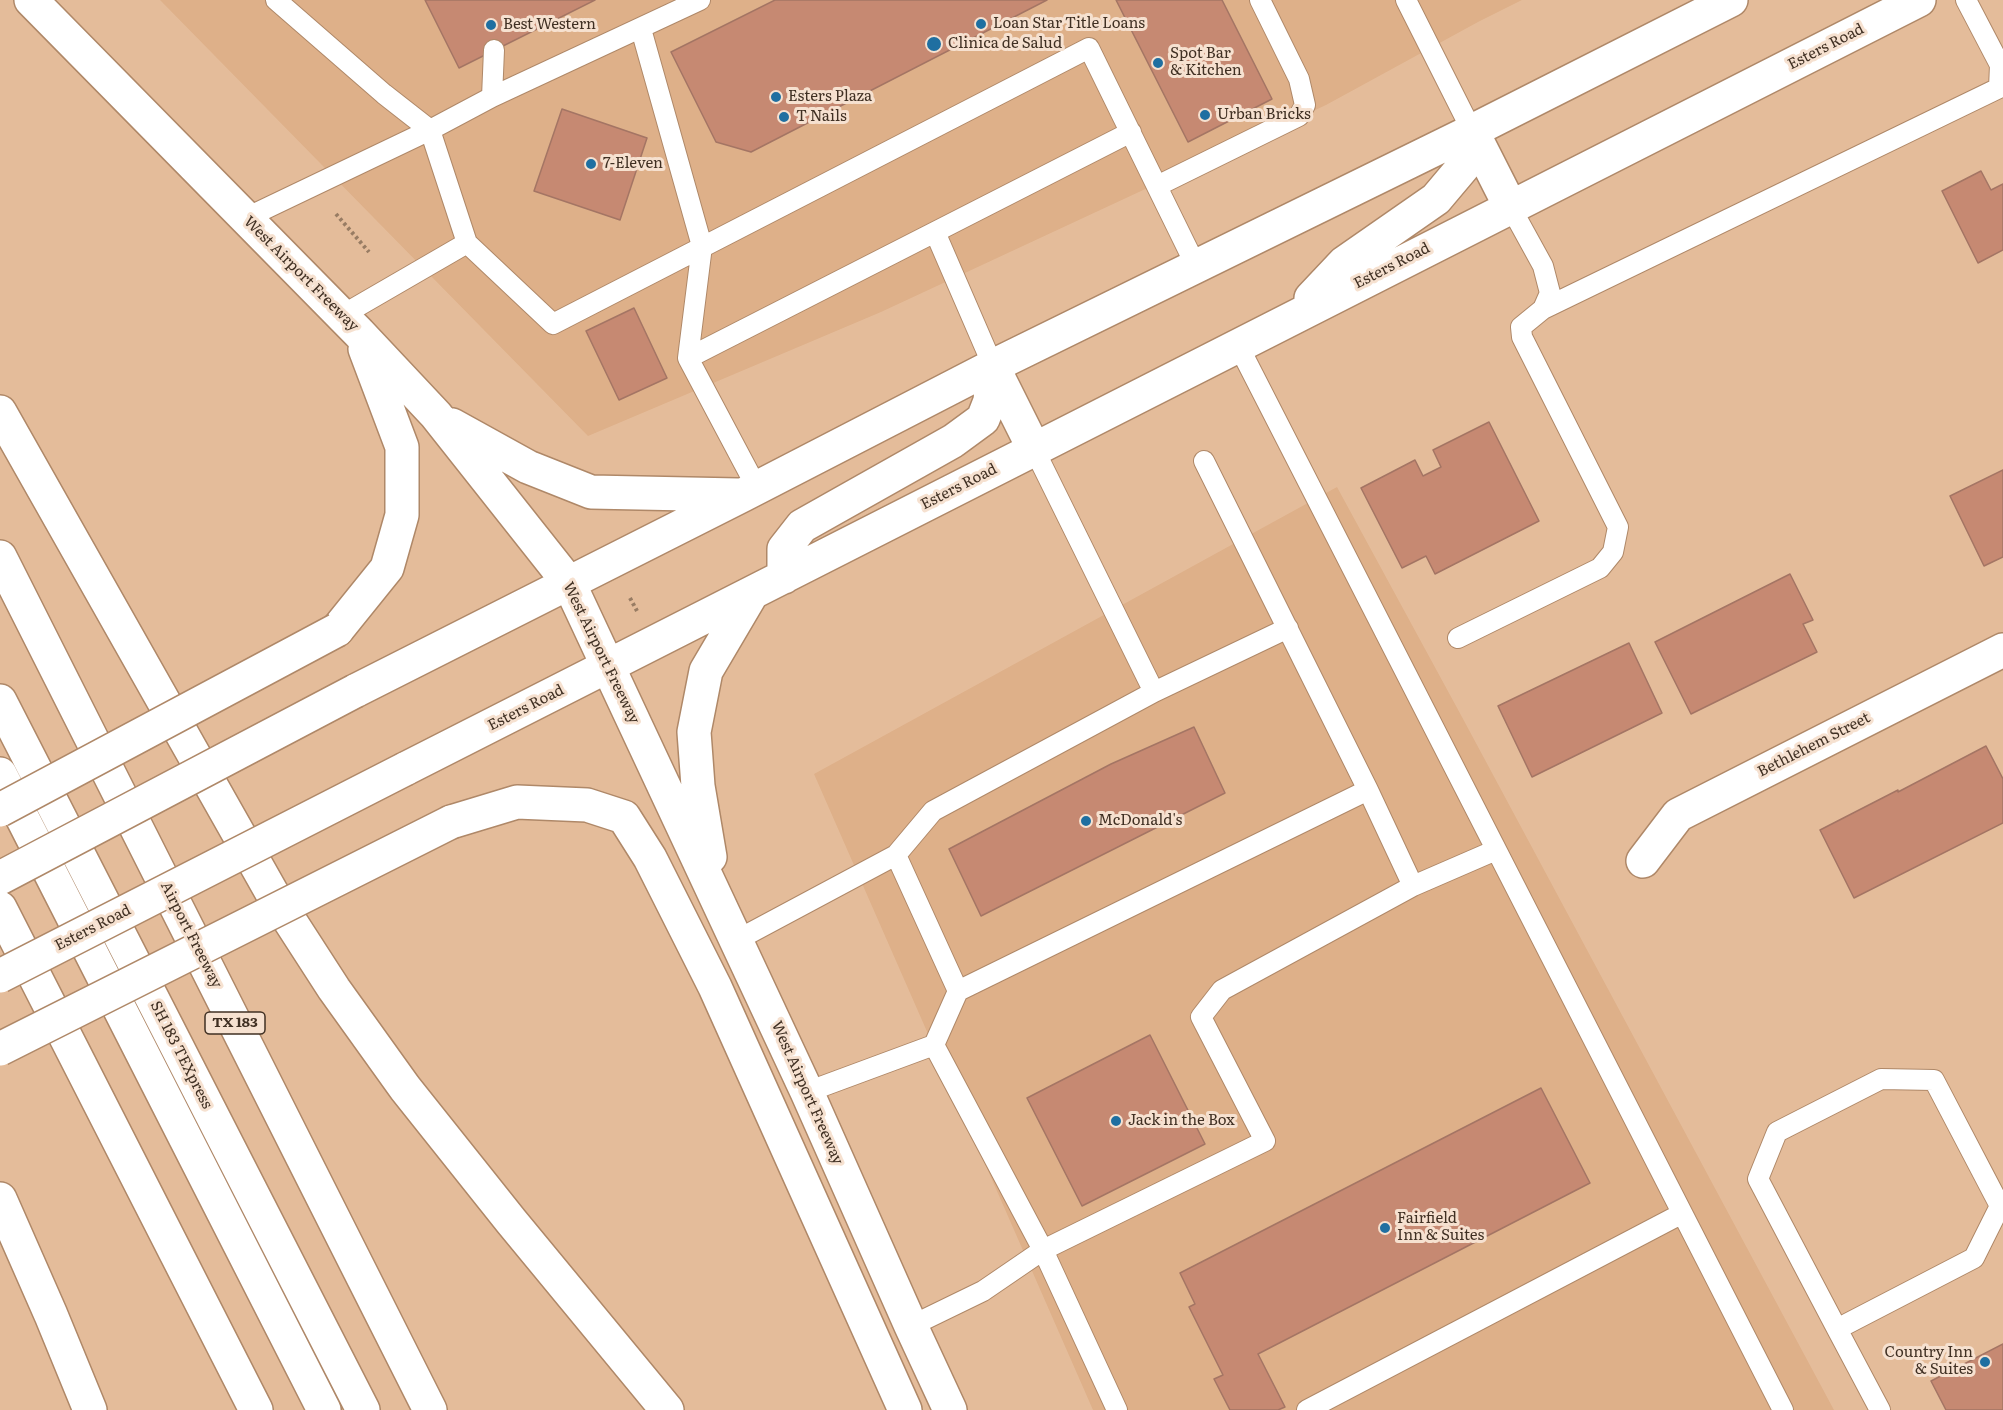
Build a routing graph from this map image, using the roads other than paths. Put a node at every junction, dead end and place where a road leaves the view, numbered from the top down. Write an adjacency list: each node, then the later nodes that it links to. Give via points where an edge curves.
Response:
1 (31, 0): 18 (main road, West Airport Freeway)
2 (276, 0): 13 (lane)
3 (700, 0): 9 (lane)
4 (1260, 0): 16 (lane, via 1299,79 1305,105 1299,116)
5 (1406, 0): 14 (lane)
6 (1731, 0): 14 (main road)
7 (1919, 0): 17 (main road, Esters Road)
8 (1966, 0): 10 (lane)
9 (641, 29): 12 (lane); 21 (lane)
10 (1995, 36): 23 (lane, via 1999,88)
11 (494, 50): 12 (lane)
12 (492, 97): 13 (lane)
13 (429, 130): 18 (lane); 20 (lane)
14 (1472, 131): 17 (main road); 22 (main road); 24 (main road, via 1463,167 1437,199 1344,263)
15 (1131, 132): 16 (lane); 19 (lane); 21 (lane, via 1089,48)
16 (1157, 186): 22 (lane)
17 (1510, 206): 23 (lane, via 1544,266 1550,293); 24 (main road, Esters Road)
18 (246, 218): 25 (main road, West Airport Freeway)
19 (935, 232): 27 (lane); 28 (lane)
20 (467, 243): 21 (lane, via 552,324); 25 (lane)
21 (702, 246): 27 (lane)
22 (1196, 266): 28 (main road)
23 (1543, 309): 39 (lane, via 1521,327 1522,337 1618,527 1613,552 1599,568)
24 (1293, 316): 26 (main road, Esters Road)
25 (350, 324): 30 (main road, West Airport Freeway); 46 (main road, bridge, via 402,447 402,514 387,568 337,630)
26 (1238, 345): 31 (main road, Esters Road); 47 (lane)
27 (688, 358): 33 (lane)
28 (993, 366): 31 (main road); 33 (main road); 35 (main road, via 990,401 983,418 953,441 802,525 784,549)
29 (0, 412): 70 (main road, via 272,893 334,989 511,1221)
30 (436, 415): 33 (main road, via 528,467 591,492); 36 (main road, West Airport Freeway)
31 (1034, 449): 35 (main road, Esters Road); 42 (lane)
32 (1204, 461): 38 (lane)
33 (750, 491): 36 (main road)
34 (0, 557): 69 (main road, Airport Freeway / TX 183)
35 (783, 577): 37 (main road, Esters Road)
36 (569, 583): 41 (main road, West Airport Freeway); 50 (main road, bridge)
37 (752, 593): 41 (main road, Esters Road); 52 (main road, via 706,671 694,732 698,786)
38 (1288, 628): 42 (lane); 45 (lane)
39 (1458, 638)
40 (2003, 650): 49 (main road, Bethlehem Street, via 1678,815)
41 (609, 667): 52 (main road, West Airport Freeway); 55 (main road, Esters Road, bridge)
42 (1154, 692): 48 (lane, via 933,811)
43 (0, 700): 68 (main road, SH 183 TEXpress)
44 (0, 774): 67 (main road)
45 (1368, 790): 51 (lane); 56 (lane)
46 (0, 810)
47 (1496, 850): 51 (lane); 61 (lane)
48 (896, 855): 54 (lane); 56 (lane)
49 (1643, 861)
50 (0, 878)
51 (1413, 886): 62 (lane, via 1222,990 1201,1017 1265,1141)
52 (718, 900): 54 (main road, West Airport Freeway)
53 (0, 908): 66 (main road)
54 (737, 940): 59 (main road, West Airport Freeway)
55 (0, 976)
56 (958, 991): 57 (lane)
57 (934, 1045): 59 (lane); 62 (lane)
58 (0, 1049): 71 (main road, bridge, via 451,822 517,802 586,805 624,817 650,858 715,987)
59 (807, 1092): 63 (main road, West Airport Freeway)
60 (0, 1199): 65 (main road)
61 (1681, 1214): 74 (lane); 75 (lane)
62 (1043, 1250): 63 (lane, via 983,1291); 73 (lane)
63 (911, 1326): 72 (main road, West Airport Freeway)
64 (1837, 1329): 64 (lane, via 1758,1179 1777,1132 1881,1079 1934,1080 2000,1206 1974,1258); 76 (lane)
65 (90, 1410)
66 (256, 1410)
67 (324, 1410)
68 (363, 1410)
69 (430, 1410)
70 (668, 1410)
71 (905, 1410)
72 (950, 1410)
73 (1117, 1410)
74 (1307, 1410)
75 (1783, 1410)
76 (1880, 1410)

